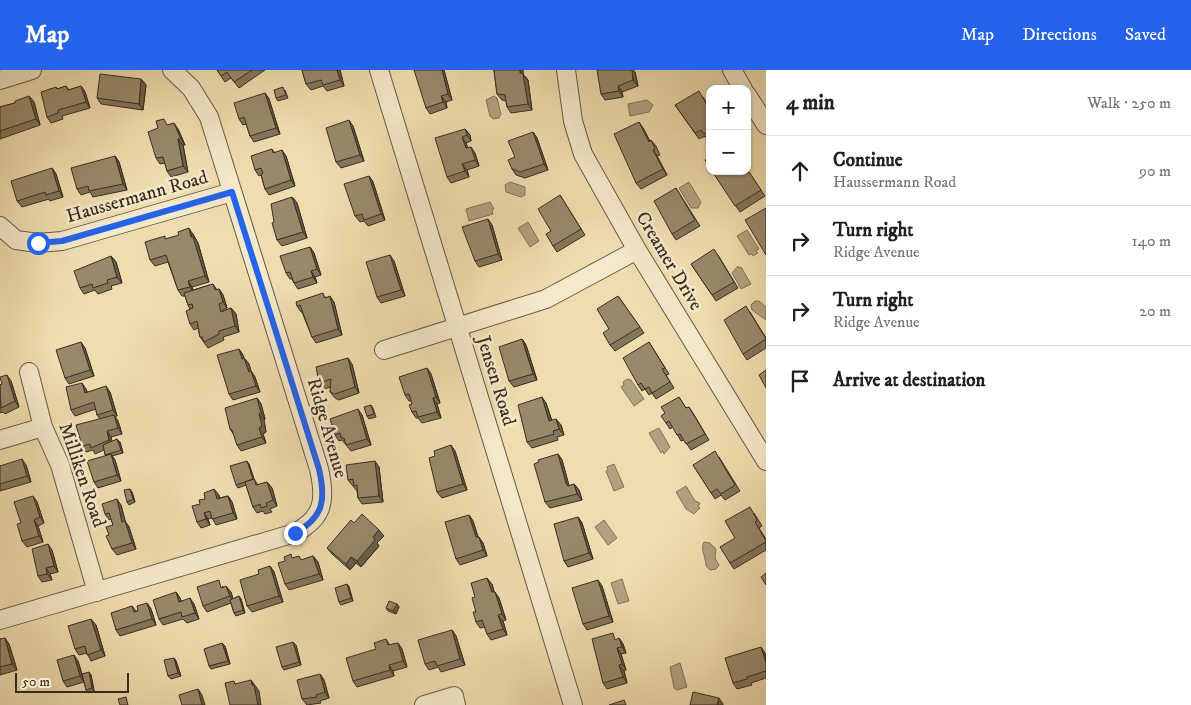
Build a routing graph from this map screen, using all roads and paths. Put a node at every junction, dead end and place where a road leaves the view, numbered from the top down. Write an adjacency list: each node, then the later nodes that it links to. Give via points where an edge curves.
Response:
1 (32, 70): 6 (street)
2 (172, 70): 10 (street, Ridge Avenue, via 191,88 209,117)
3 (379, 70): 13 (street, Jensen Road)
4 (566, 70): 12 (street, Creamer Drive, via 572,121 583,154)
5 (732, 70): 7 (street)
6 (0, 80)
7 (741, 85)
8 (751, 101): 9 (street)
9 (766, 125)
10 (232, 192): 11 (street, Haussermann Road, via 62,241 38,243 16,240); 19 (street, Ridge Avenue, via 319,469 324,490 320,511 310,525 295,533)
11 (0, 226)
12 (637, 250): 13 (street, via 546,299); 18 (street, Creamer Drive)
13 (457, 326): 14 (street); 23 (street, Jensen Road)
14 (384, 350)
15 (29, 372): 16 (street, Milliken Road)
16 (43, 426): 17 (street); 19 (street, Milliken Road, via 60,465)
17 (0, 440)
18 (766, 461)
19 (97, 592): 20 (street, Ridge Avenue)
20 (0, 620)
21 (455, 701): 22 (street)
22 (424, 705)
23 (573, 705)

